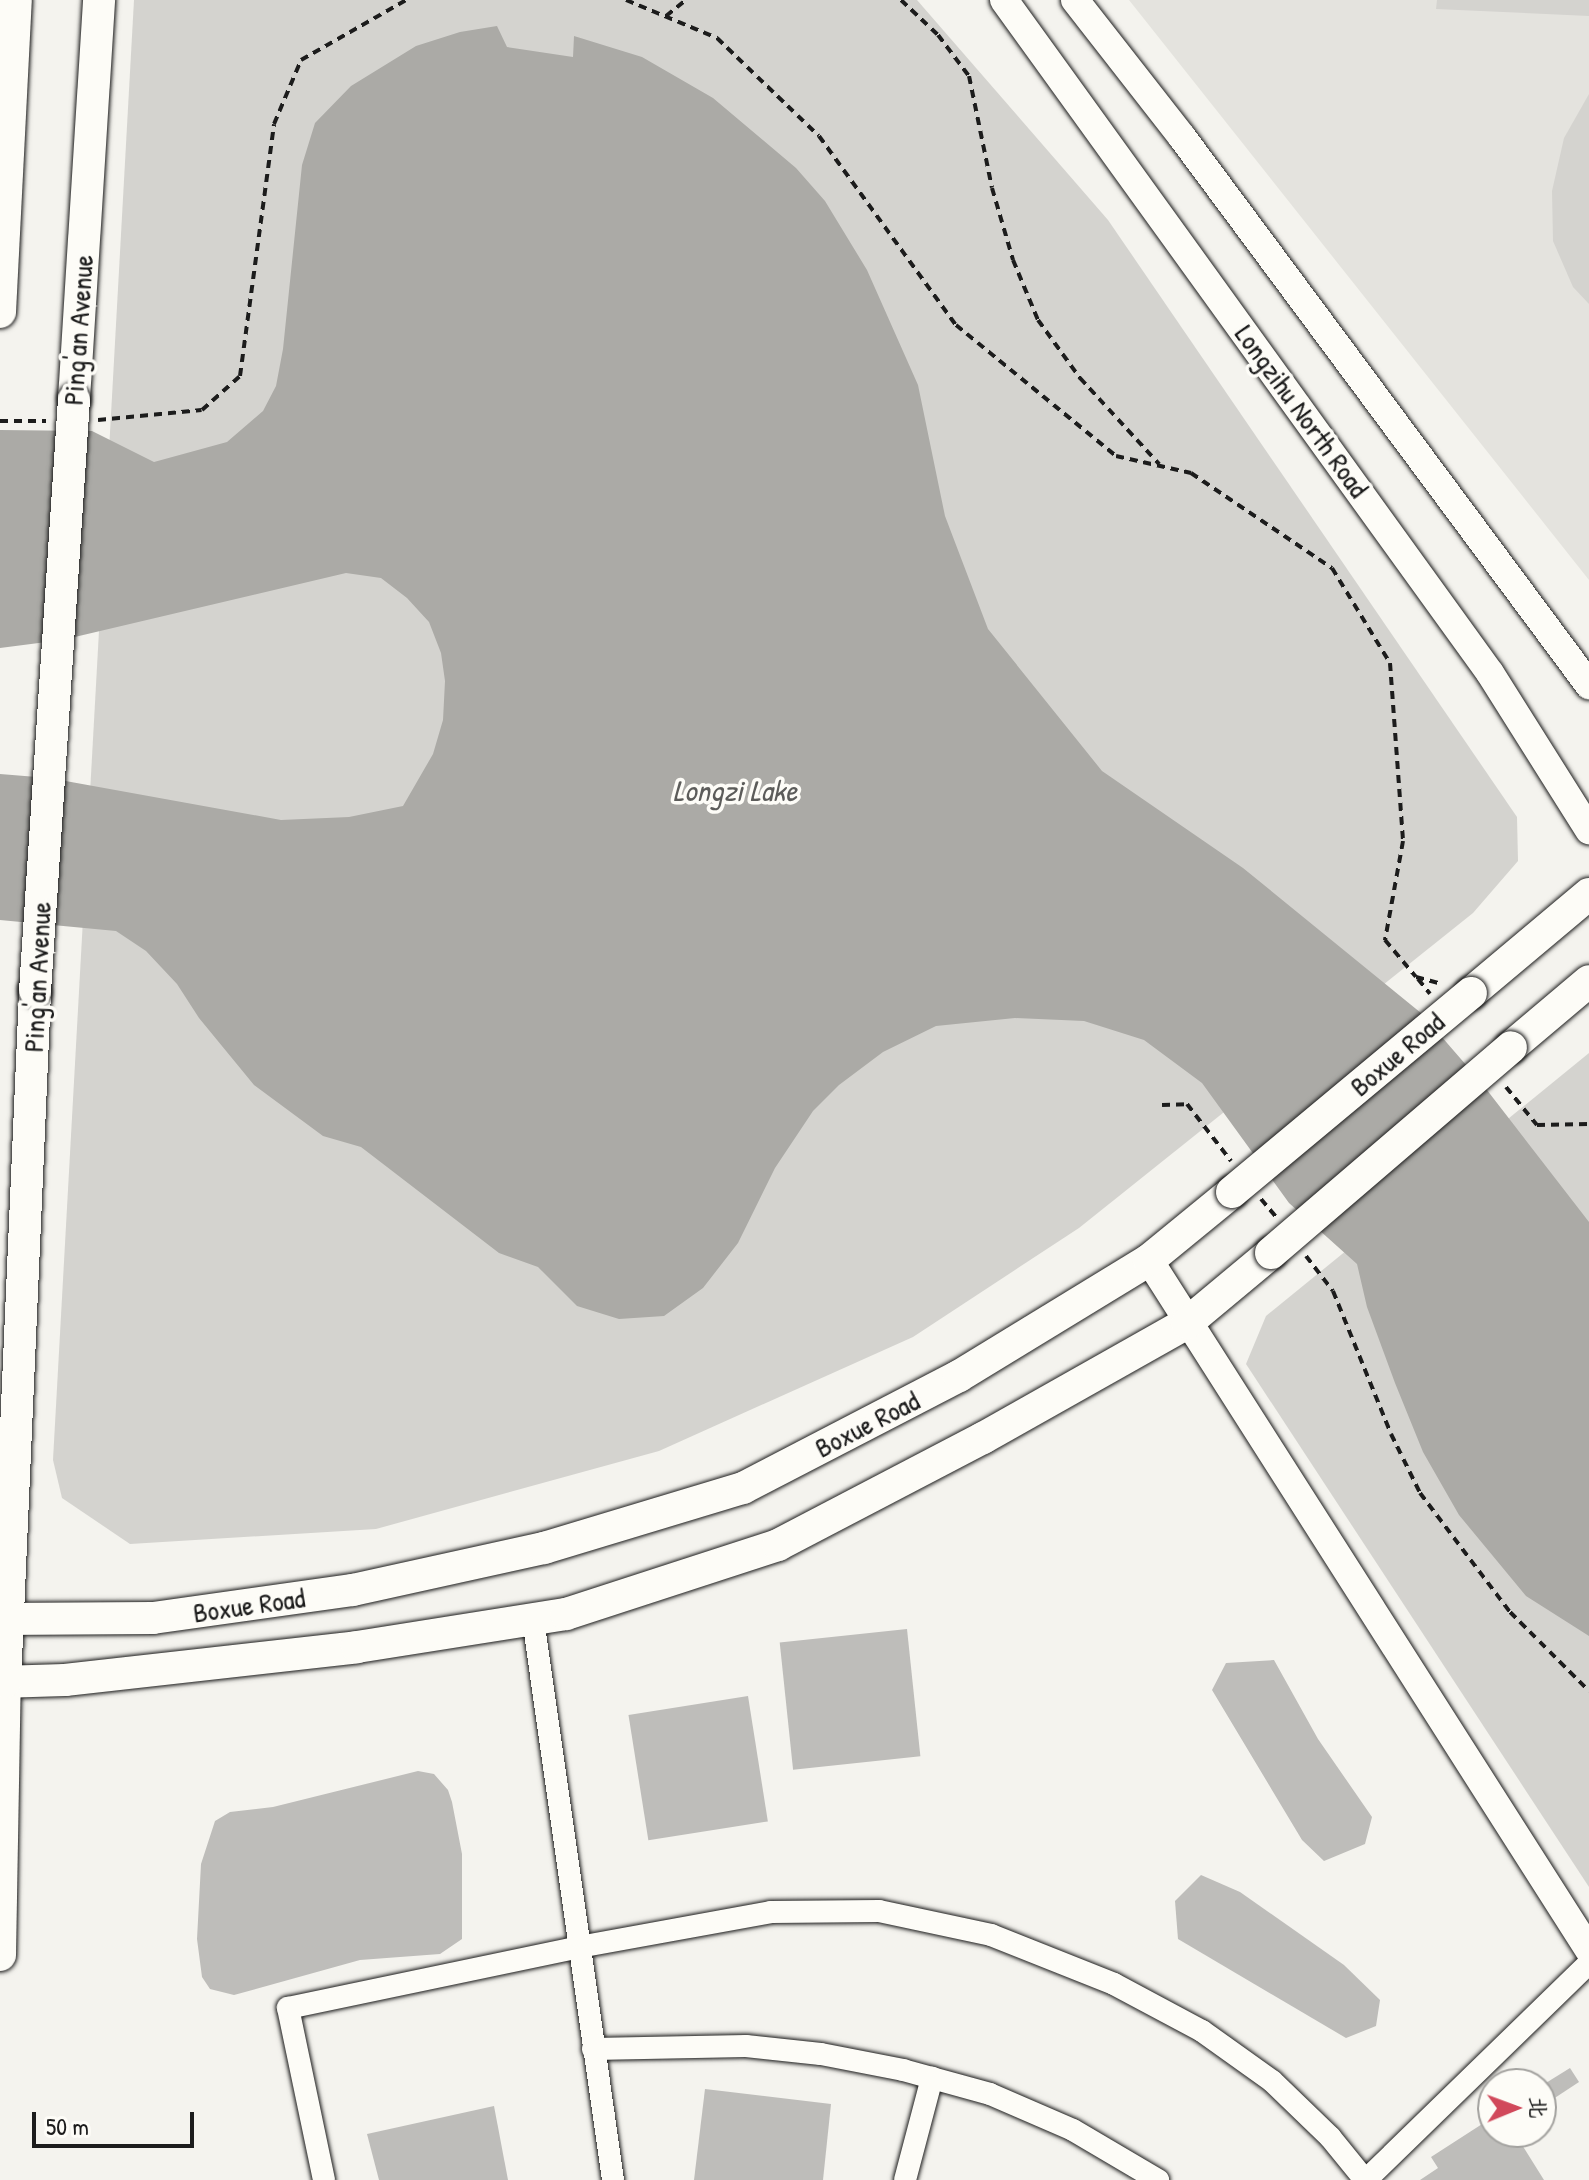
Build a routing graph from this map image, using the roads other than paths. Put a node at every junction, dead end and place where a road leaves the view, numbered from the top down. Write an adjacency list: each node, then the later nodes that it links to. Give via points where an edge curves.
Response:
1 (16, 0): 5 (main road)
2 (99, 0): 12 (main road, Ping'an Avenue, bridge, via 83,410 35,991)
3 (1004, 0): 7 (street, Longzihu North Road, via 1490,673)
4 (1075, 0): 6 (street)
5 (0, 312)
6 (1589, 685)
7 (1589, 830)
8 (1589, 894): 10 (main road, Boxue Road, bridge)
9 (1589, 981): 11 (main road, Boxue Road, bridge)
10 (1149, 1260): 11 (street); 12 (main road, Boxue Road, via 959,1376 743,1488 544,1548 353,1590 153,1618)
11 (1187, 1323): 13 (main road, Boxue Road, via 778,1545 566,1614); 16 (street)
12 (4, 1619): 14 (main road, Ping'an Avenue)
13 (533, 1619): 14 (main road, Boxue Road, via 357,1647 65,1680); 15 (street)
14 (3, 1682): 17 (main road, Ping'an Avenue)
15 (579, 1947): 19 (street); 21 (street, via 288,2008); 25 (street, via 771,1912 879,1911 991,1935 1114,1984 1202,2031 1272,2081)
16 (1589, 1950)
17 (0, 1955)
18 (1589, 1963): 25 (street)
19 (593, 2049): 20 (street, via 746,2046 821,2054); 22 (street)
20 (932, 2078): 23 (street); 24 (street, via 990,2094 1073,2130)
21 (324, 2180)
22 (613, 2180)
23 (905, 2180)
24 (1158, 2180)
25 (1365, 2180)

